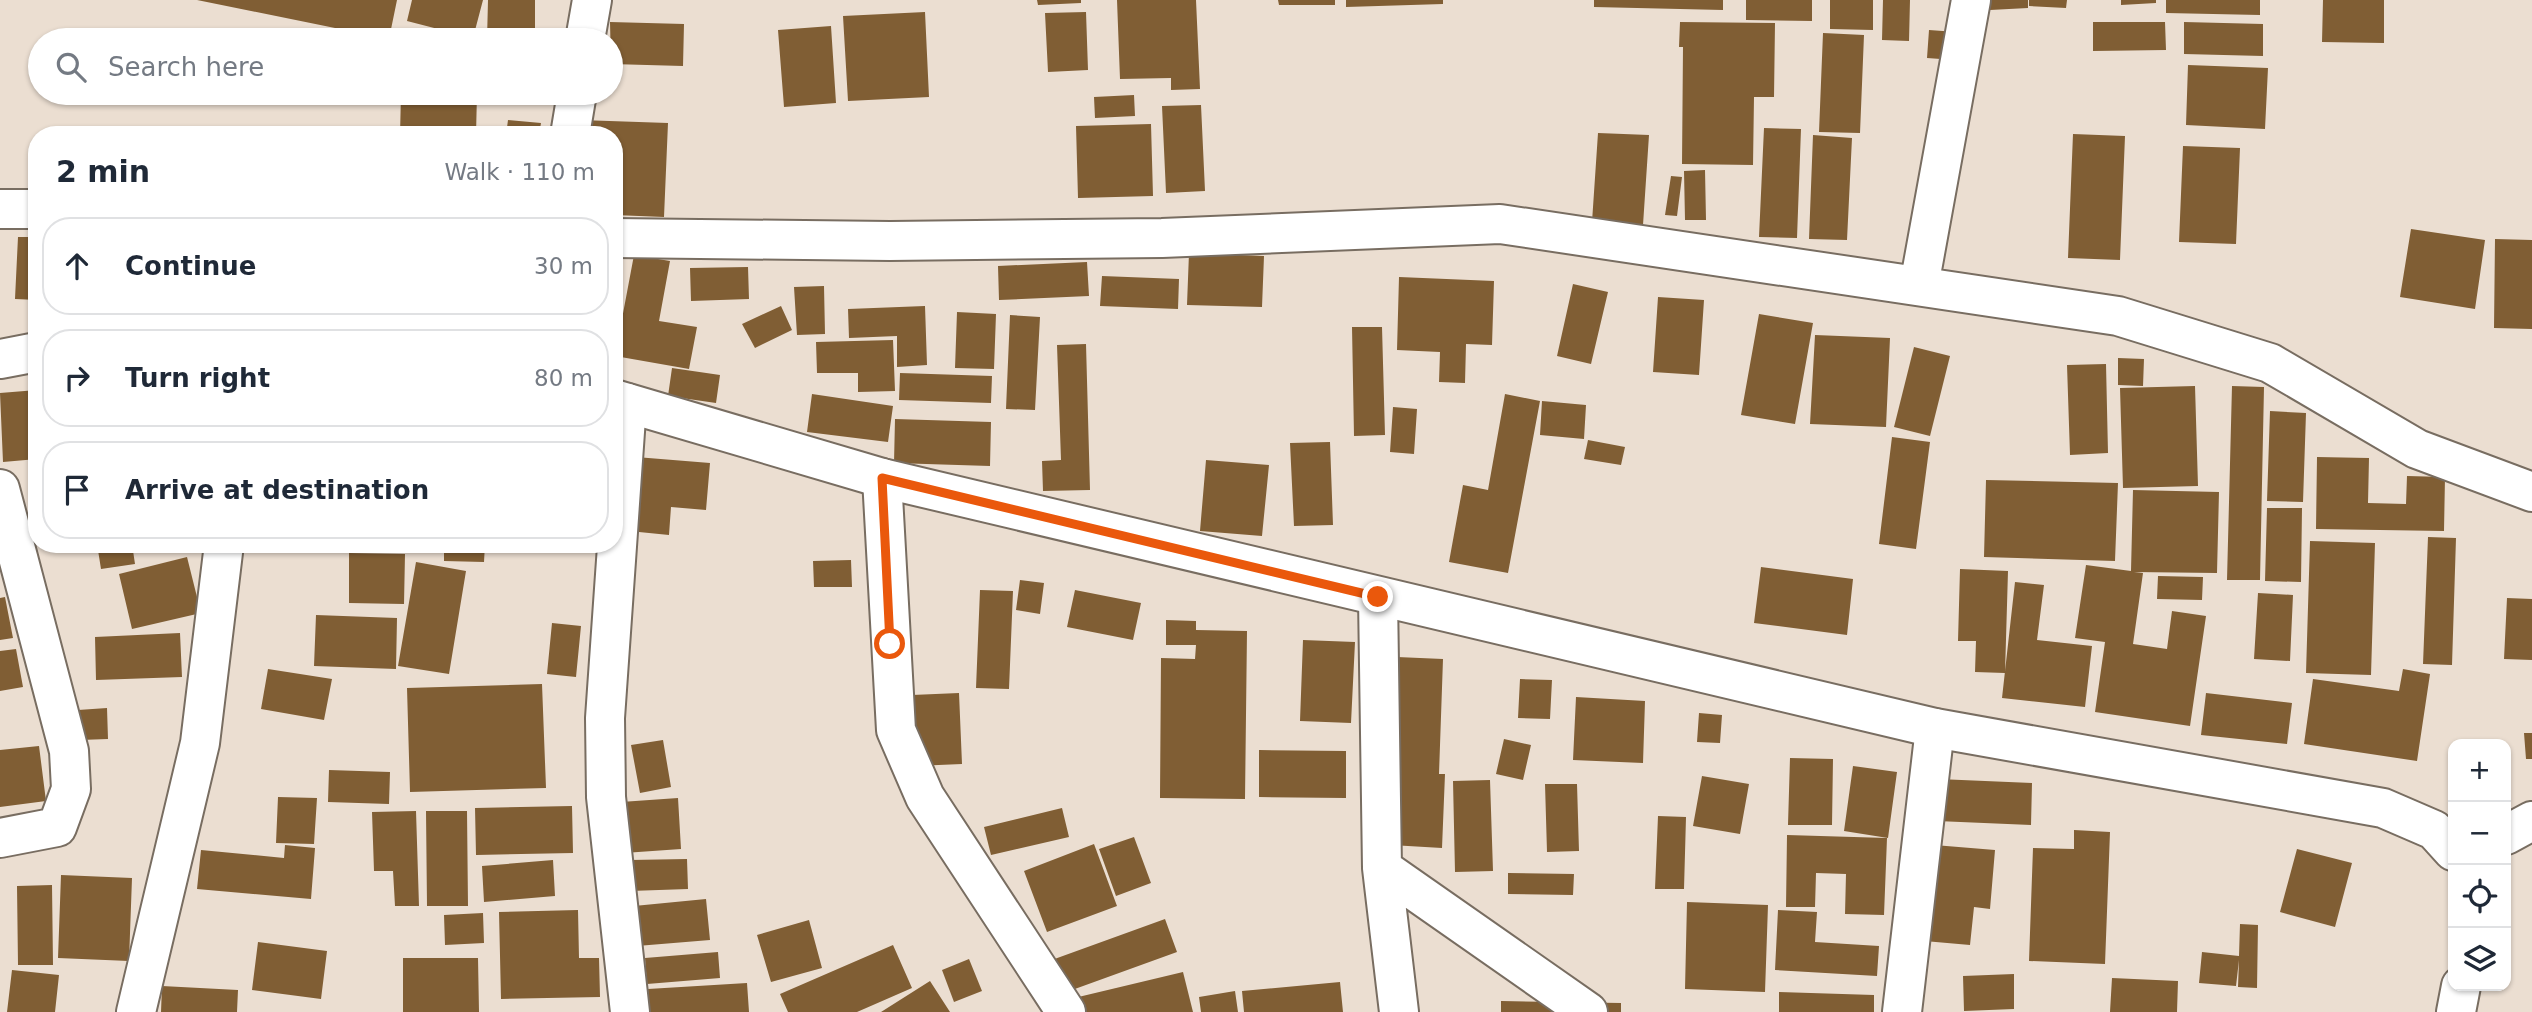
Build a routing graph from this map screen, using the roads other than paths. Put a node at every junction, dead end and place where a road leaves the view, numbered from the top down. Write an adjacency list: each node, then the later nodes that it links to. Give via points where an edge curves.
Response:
1 (592, 0): 3 (street)
2 (1971, 0): 9 (street)
3 (587, 28)
4 (574, 105): 5 (street)
5 (571, 126)
6 (0, 209): 7 (street)
7 (28, 209)
8 (623, 238): 9 (street, via 1162,238 1500,224)
9 (1919, 286): 15 (street, via 2118,316 2270,363 2417,449)
10 (28, 354): 11 (street)
11 (0, 359)
12 (623, 402): 13 (street)
13 (882, 478): 18 (street); 28 (street, via 896,730 925,797)
14 (0, 489): 22 (street, via 69,751 71,789 57,827)
15 (2532, 492)
16 (223, 553): 26 (street, via 200,743)
17 (613, 553): 27 (street, via 606,797)
18 (1378, 597): 19 (street); 24 (street)
19 (1935, 728): 23 (street, via 2383,808 2434,830); 31 (street)
20 (2532, 821): 21 (street)
21 (2511, 832)
22 (0, 838)
23 (2448, 845)
24 (1382, 868): 29 (street); 30 (street)
25 (2460, 991): 32 (street)
26 (136, 1012)
27 (630, 1012)
28 (1066, 1012)
29 (1399, 1012)
30 (1588, 1012)
31 (1902, 1012)
32 (2456, 1012)

